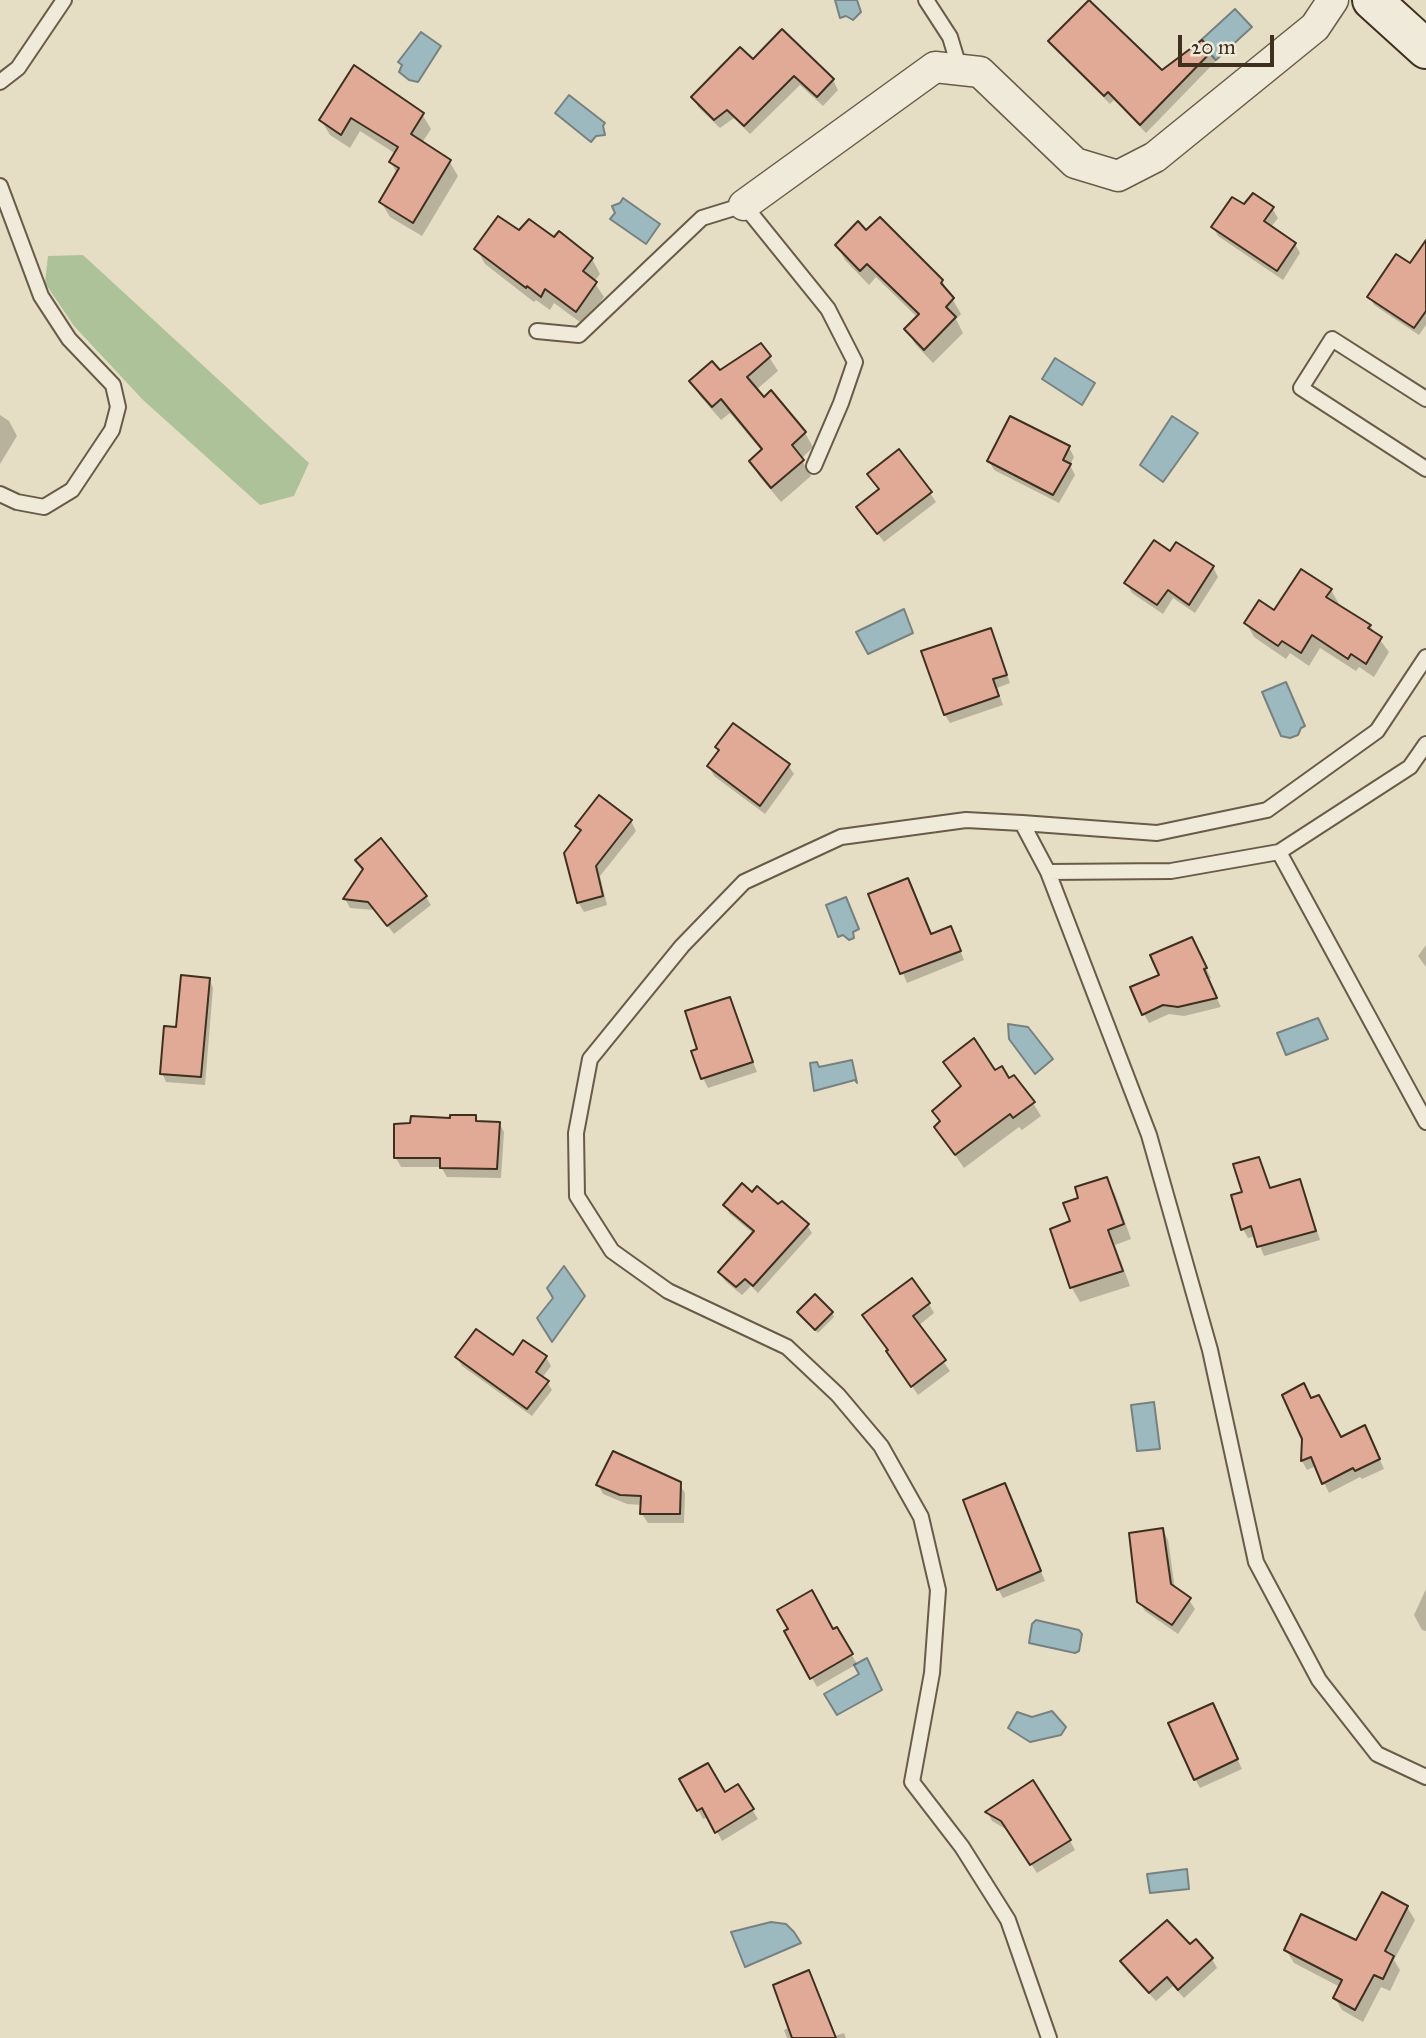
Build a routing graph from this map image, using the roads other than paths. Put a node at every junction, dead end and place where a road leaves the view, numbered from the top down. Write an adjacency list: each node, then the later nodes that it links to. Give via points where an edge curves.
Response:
1 (64, 0): 7 (lane, via 18,68)
2 (926, 0): 6 (lane, via 950,37)
3 (1333, 0): 6 (street, via 1315,27 1155,157 1118,176 1074,163 980,72)
4 (1375, 1): 5 (main road)
5 (1426, 49)
6 (960, 70): 9 (street, via 935,67)
7 (0, 82)
8 (0, 186): 14 (lane, via 41,296 69,339 113,385 118,407 112,430 72,490 44,507)
9 (744, 205): 10 (lane, via 702,218 579,335); 12 (lane, via 828,309 855,362)
10 (537, 331)
11 (1426, 399): 13 (lane, via 1332,339 1301,388)
12 (814, 466)
13 (1426, 469)
14 (0, 494)
15 (1426, 657): 17 (lane, via 1377,731 1268,810 1157,833)
16 (1426, 744): 18 (lane, via 1410,767)
17 (1022, 823): 19 (lane); 22 (lane, via 965,820 841,837 744,882 682,946 590,1059 576,1133 577,1196 611,1251 668,1291 787,1347 838,1395 881,1446 920,1517 938,1590 932,1673 912,1782 962,1847 1008,1920)
18 (1279, 852): 19 (lane, via 1171,871); 20 (lane)
19 (1048, 872): 21 (lane, via 1149,1135 1210,1350 1256,1562 1319,1680 1369,1744 1377,1754)
20 (1426, 1122)
21 (1426, 1777)
22 (1049, 2038)

